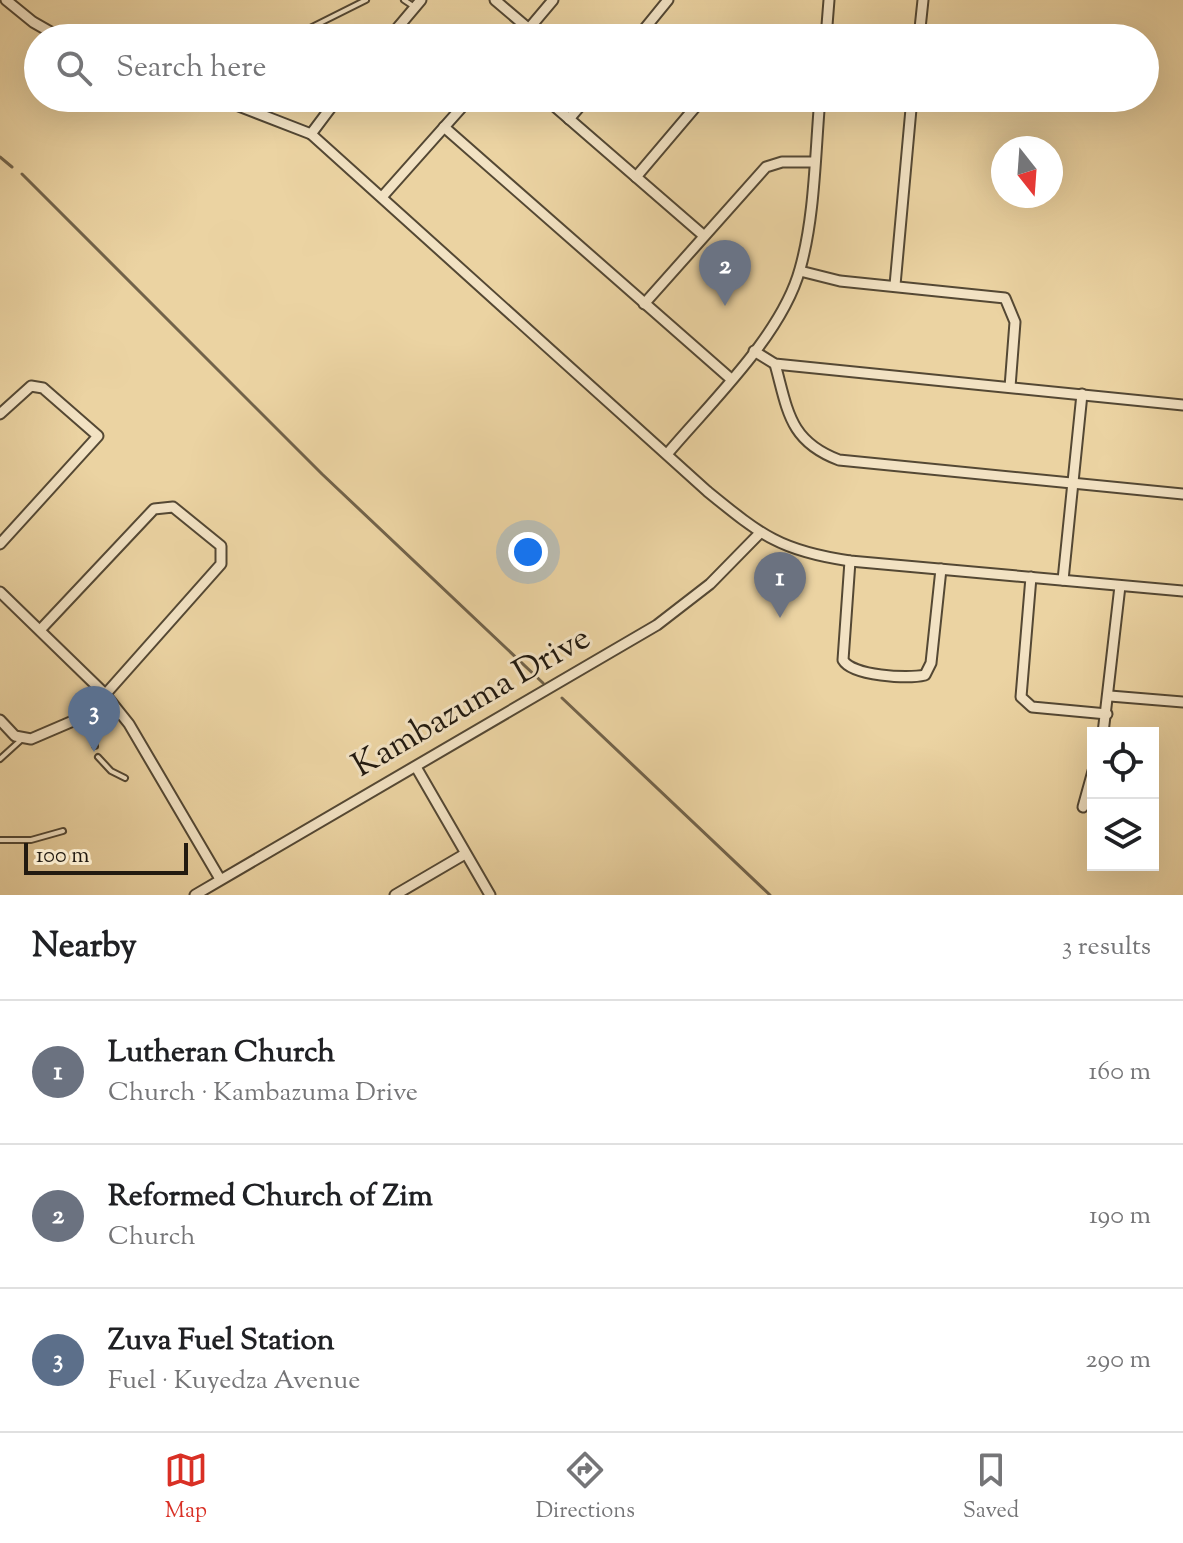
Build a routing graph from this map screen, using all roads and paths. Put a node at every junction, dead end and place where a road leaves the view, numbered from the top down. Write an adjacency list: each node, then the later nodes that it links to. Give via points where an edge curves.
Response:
1 (6, 0): 10 (street)
2 (366, 0): 11 (lane)
3 (404, 0): 9 (lane)
4 (495, 0): 13 (street)
5 (553, 0): 14 (street)
6 (668, 0): 15 (street)
7 (829, 0): 16 (street)
8 (923, 0): 17 (street)
9 (418, 4): 12 (street)
10 (36, 24)
11 (318, 24)
12 (401, 24)
13 (523, 24)
14 (533, 24)
15 (648, 24)
16 (827, 24)
17 (920, 24)
18 (254, 112): 28 (street)
19 (328, 112): 28 (street)
20 (457, 112): 27 (street)
21 (561, 112): 26 (street)
22 (575, 112): 26 (street)
23 (691, 112): 30 (street)
24 (819, 112): 29 (street)
25 (911, 112): 34 (street)
26 (569, 119): 30 (street)
27 (444, 127): 31 (street); 35 (street)
28 (311, 134): 31 (street)
29 (814, 162): 32 (street, via 766,167); 33 (street)
30 (636, 177): 32 (street)
31 (382, 197): 43 (street)
32 (703, 235): 35 (street)
33 (800, 271): 34 (street, via 840,281); 36 (street)
34 (895, 285): 39 (street, via 1005,298 1015,322)
35 (644, 304): 38 (street)
36 (754, 351): 37 (street); 38 (street)
37 (775, 364): 39 (street); 44 (street, via 794,427 825,455 854,463)
38 (731, 379): 43 (street)
39 (1010, 387): 40 (street)
40 (1082, 394): 41 (street); 44 (street)
41 (1183, 405)
42 (0, 414): 47 (street, via 31,386 43,388 98,436)
43 (668, 453): 46 (street)
44 (1073, 484): 45 (street); 51 (street)
45 (1183, 494)
46 (759, 534): 48 (street, via 795,551); 67 (street, Kambazuma Drive, via 710,584 657,625)
47 (0, 544)
48 (850, 561): 49 (street); 49 (street, via 843,660 861,672 925,675 931,663)
49 (941, 569): 50 (street)
50 (1031, 577): 51 (street); 59 (street, via 1021,697 1032,707)
51 (1063, 580): 52 (street)
52 (1120, 586): 53 (street); 57 (street)
53 (1183, 591)
54 (0, 592): 55 (street)
55 (41, 629): 56 (street); 56 (street, via 154,509 173,507 221,546 221,564)
56 (105, 694): 60 (street); 74 (street, via 129,724)
57 (1110, 696): 58 (street); 59 (street)
58 (1183, 702)
59 (1107, 714): 62 (street)
60 (87, 715): 63 (street); 64 (lane)
61 (0, 720): 63 (street)
62 (1104, 727)
63 (22, 739): 66 (lane)
64 (95, 746)
65 (98, 757): 68 (lane)
66 (0, 759)
67 (416, 767): 73 (street); 74 (street, Kambazuma Drive)
68 (125, 778)
69 (1087, 793): 70 (street)
70 (1083, 807)
71 (63, 831): 72 (lane, via 31,840)
72 (0, 840)
73 (465, 854): 76 (street); 77 (street)
74 (220, 879): 75 (street, Kambazuma Drive)
75 (195, 895)
76 (395, 895)
77 (490, 895)

